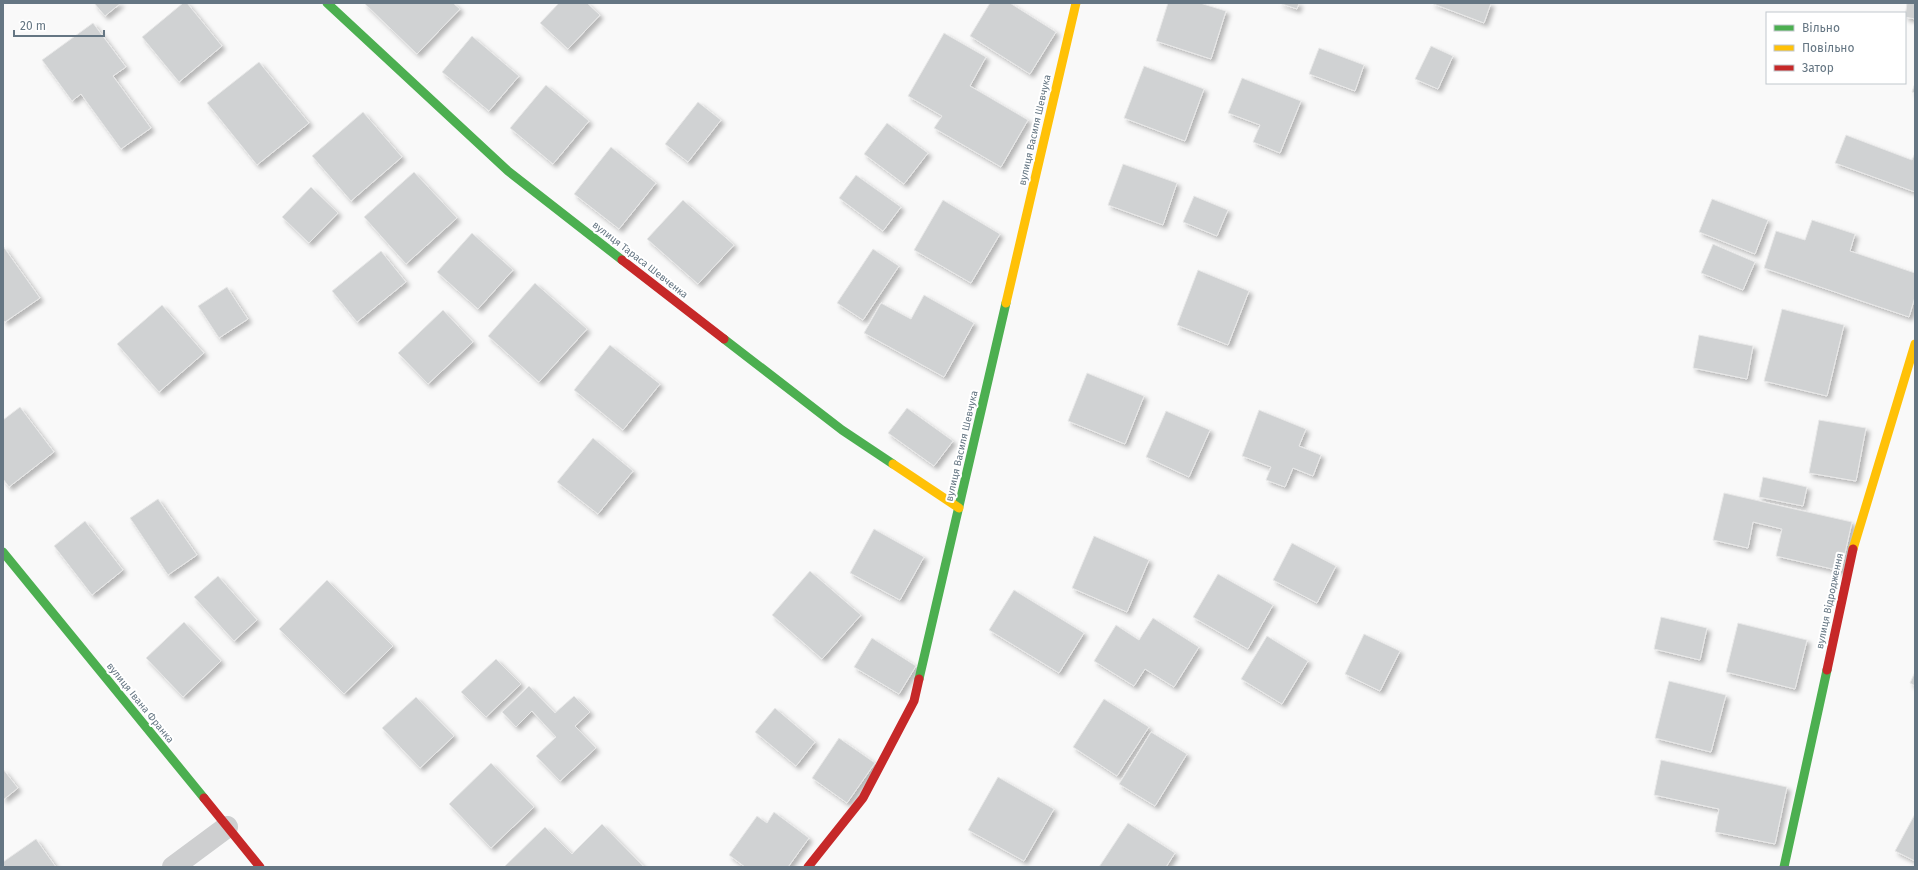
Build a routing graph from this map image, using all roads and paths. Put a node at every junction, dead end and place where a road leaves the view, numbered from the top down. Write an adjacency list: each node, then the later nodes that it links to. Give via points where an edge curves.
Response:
1 (327, 3): 4 (street, вулиця Тараса Шевченка, via 508,171 842,430)
2 (1076, 3): 4 (street, вулиця Василя Шевчука)
3 (1915, 344): 10 (street, вулиця Відродження, via 1852,554)
4 (959, 508): 9 (street, вулиця Василя Шевчука, via 914,701 863,798)
5 (3, 552): 6 (street, вулиця Івана Франка)
6 (227, 827): 7 (street); 8 (street, вулиця Івана Франка)
7 (173, 867)
8 (260, 867)
9 (808, 867)
10 (1784, 867)

